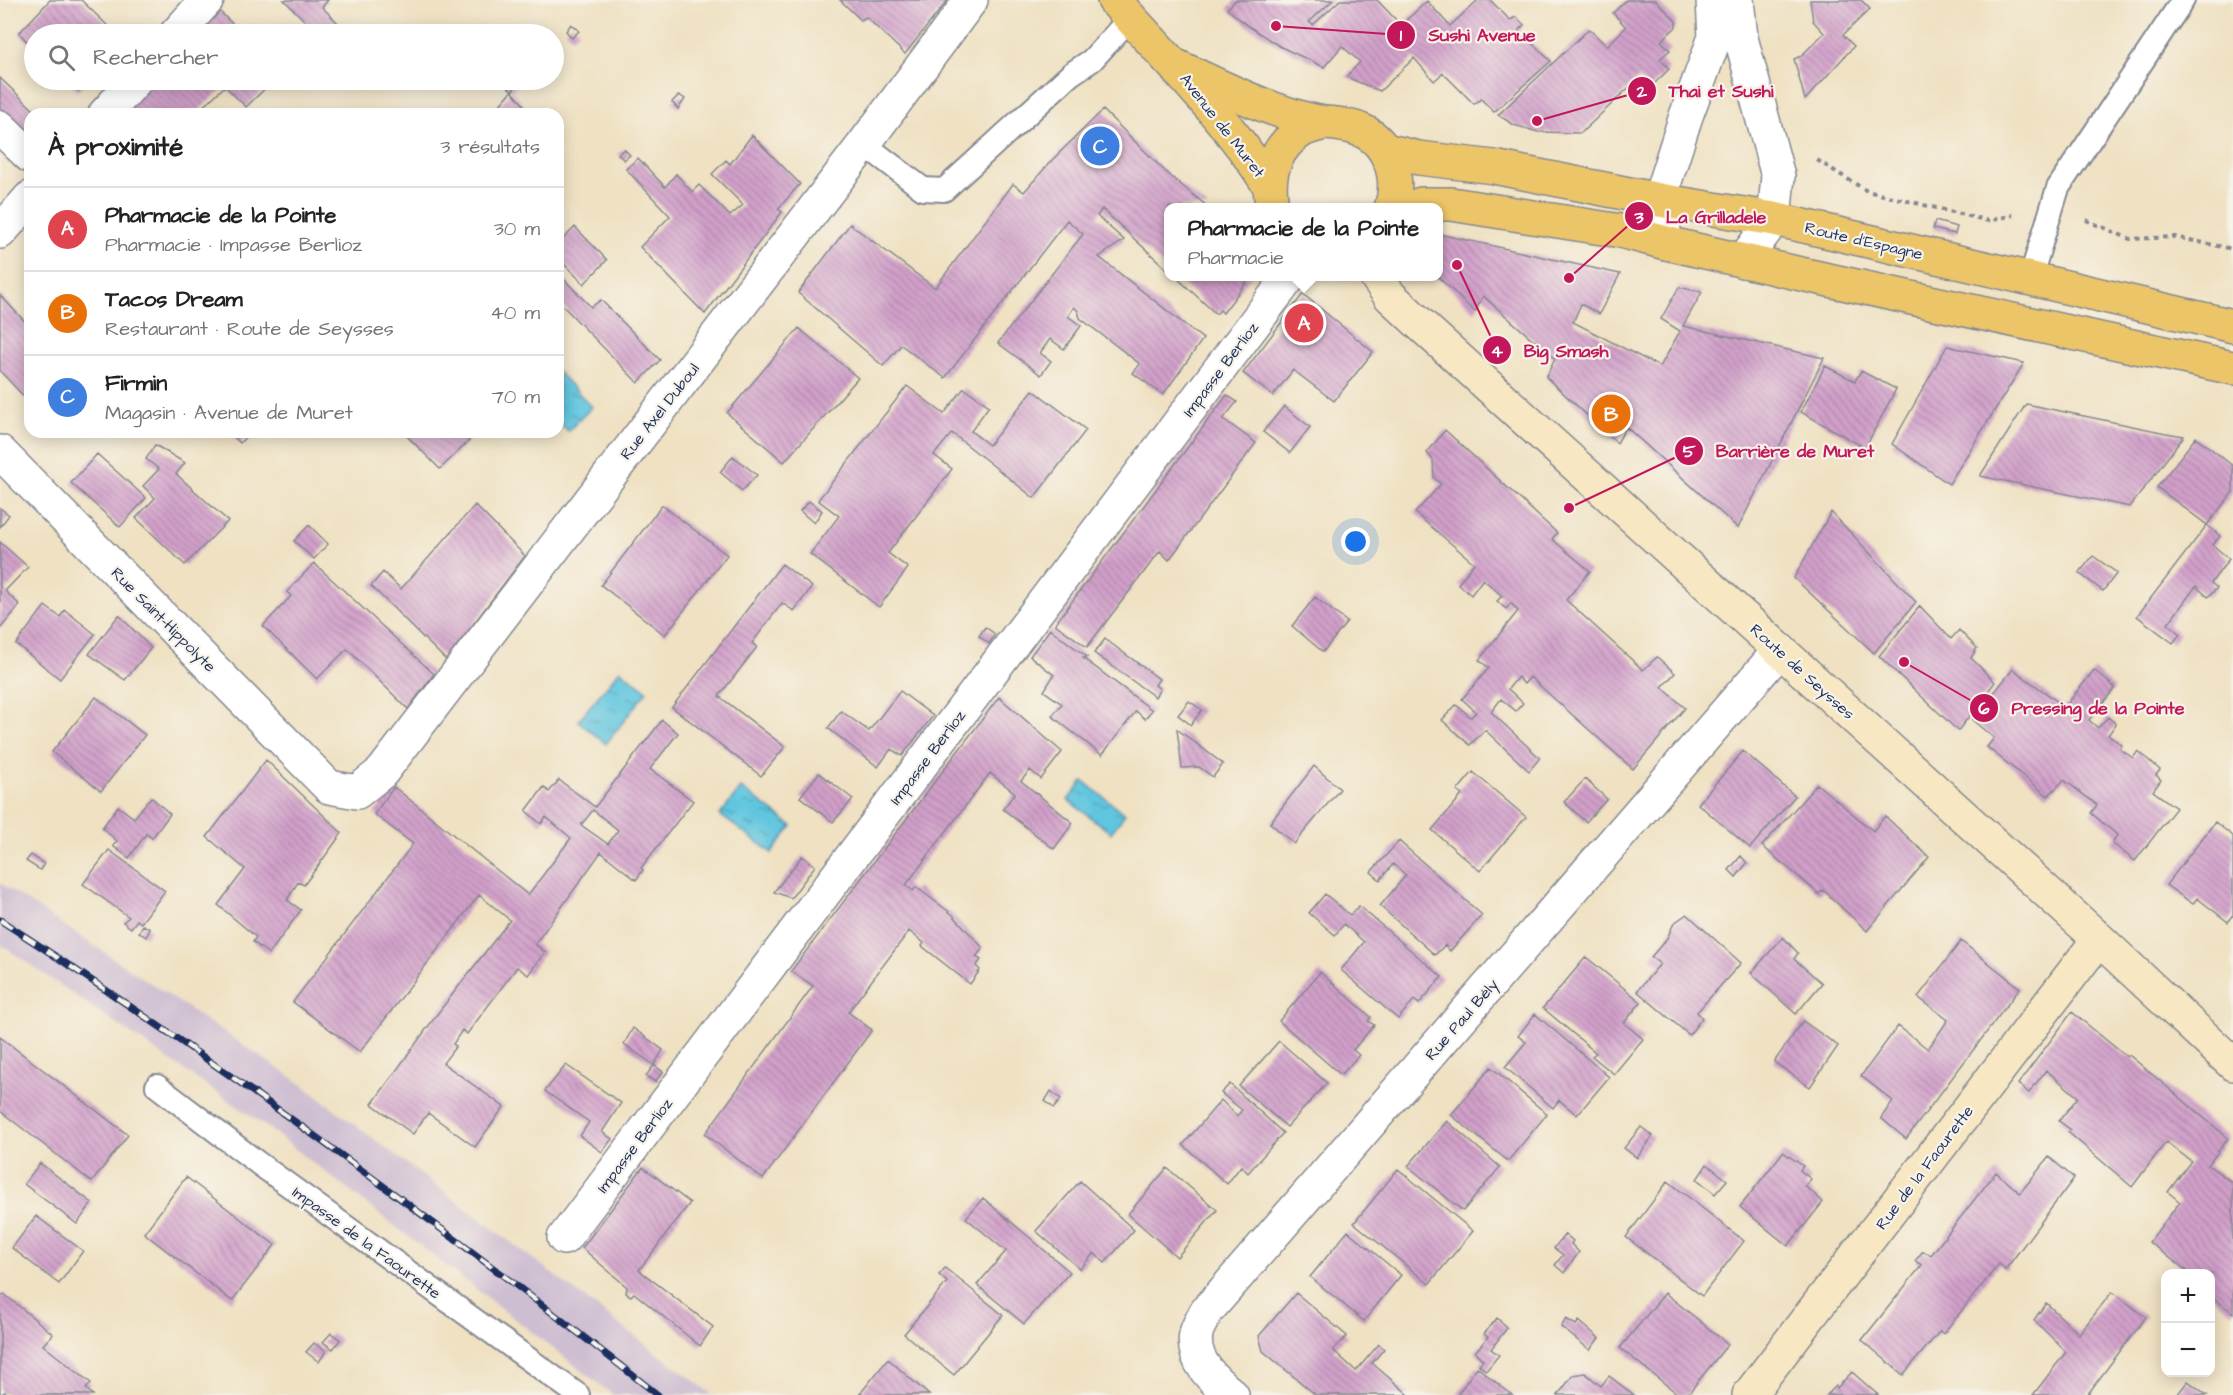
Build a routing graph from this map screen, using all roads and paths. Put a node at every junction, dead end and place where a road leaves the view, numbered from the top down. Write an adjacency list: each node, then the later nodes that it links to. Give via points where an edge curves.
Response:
1 (207, 0): 7 (street)
2 (971, 0): 13 (street, Rue Axel Duboul)
3 (1713, 0): 17 (street, via 1715,37)
4 (1737, 0): 21 (street, via 1741,38 1778,176)
5 (2183, 0): 25 (lane, via 2058,188)
6 (1122, 9): 8 (main road, Avenue de Muret); 13 (lane, via 1092,60 1071,74 944,189 923,189)
7 (185, 24)
8 (1176, 66): 11 (main road, Avenue de Muret, via 1279,111); 16 (main road, Avenue de Muret, via 1248,152)
9 (127, 90): 10 (street)
10 (110, 108)
11 (1324, 123): 15 (main road, Avenue de Muret, via 1365,131); 16 (main road, via 1302,130 1285,144 1274,163)
12 (0, 127): 14 (street)
13 (864, 144): 32 (street, Rue Axel Duboul, via 382,772 357,792)
14 (24, 150)
15 (1385, 150): 17 (main road, Route d'Espagne); 18 (main road, via 1394,171 1396,194)
16 (1271, 196)
17 (1659, 200): 21 (main road, Route d'Espagne); 23 (street)
18 (1393, 203)
19 (1443, 204): 23 (main road, via 1621,231)
20 (24, 205): 22 (street)
21 (1774, 219): 24 (street); 25 (main road, Route d'Espagne)
22 (0, 232)
23 (1666, 243): 24 (main road)
24 (1743, 261): 29 (main road)
25 (2030, 279): 28 (main road, Route d'Espagne)
26 (1286, 281): 36 (street, Impasse Berlioz)
27 (1380, 281): 31 (main road, Route de Seysses, via 1420,324)
28 (2233, 327)
29 (2233, 368)
30 (0, 452): 32 (street, Rue Saint-Hippolyte)
31 (1780, 650): 33 (main road, Route de Seysses); 38 (street, Rue Paul Bély, via 1206,1312 1196,1335 1199,1359 1214,1381)
32 (329, 787)
33 (2099, 939): 34 (main road, Route de Seysses); 39 (main road, Rue de la Faourette)
34 (2233, 1064)
35 (157, 1086): 37 (lane, Impasse de la Faourette)
36 (564, 1238)
37 (578, 1395)
38 (1232, 1395)
39 (1749, 1395)

